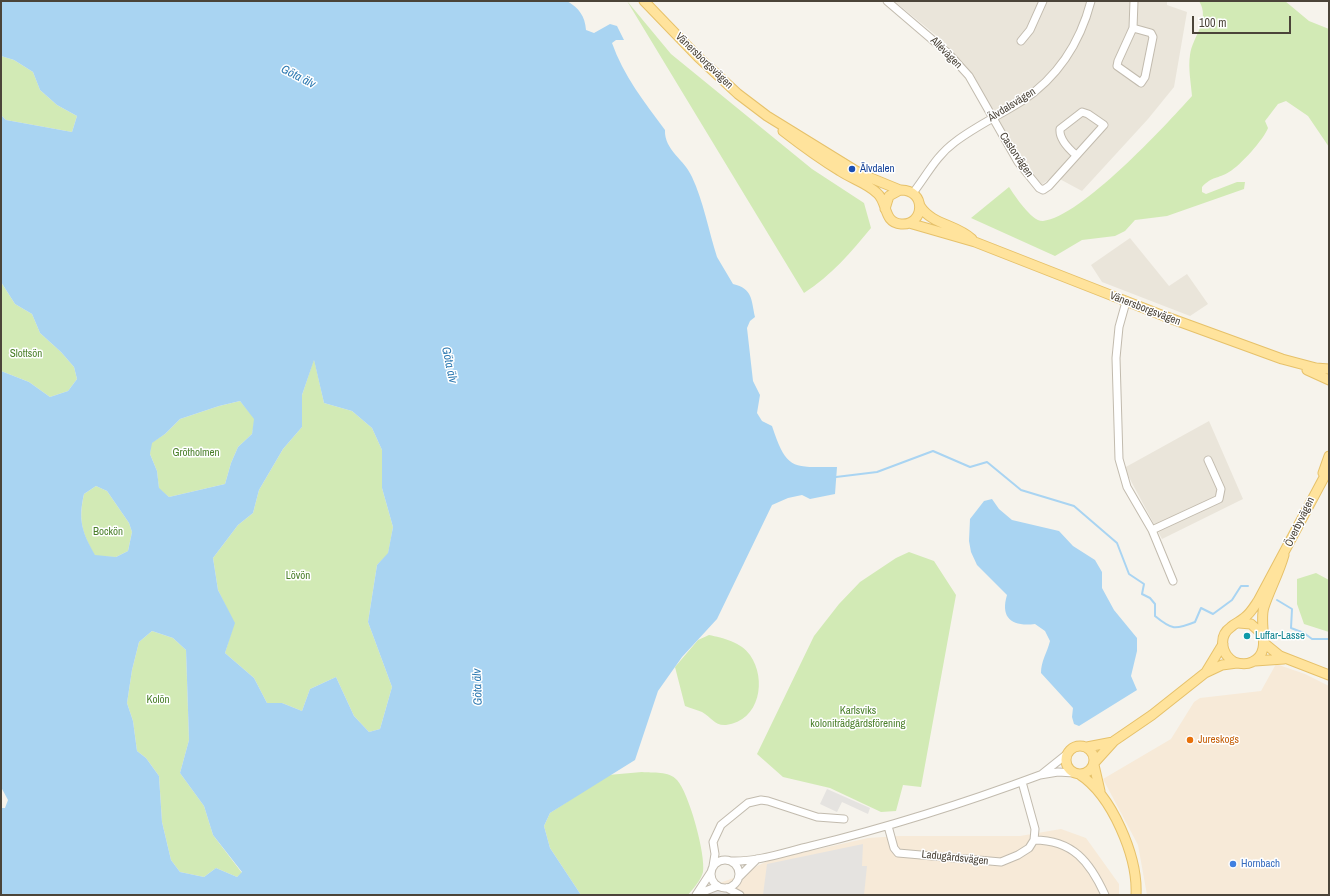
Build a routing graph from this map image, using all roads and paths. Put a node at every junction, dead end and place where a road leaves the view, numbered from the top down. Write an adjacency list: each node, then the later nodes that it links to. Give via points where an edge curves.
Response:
1 (644, 1): 8 (main road, Vänersborgsvägen, via 698,57 738,94)
2 (887, 1): 9 (street, Allévägen, via 949,54 969,76)
3 (1043, 1): 7 (street, via 1030,30)
4 (1091, 1): 9 (street, Älvdalsvägen, via 1081,32 1058,69 1033,93)
5 (1134, 1): 6 (street)
6 (1133, 28): 6 (street, via 1117,66 1141,83 1145,77 1152,37 1150,32)
7 (1021, 41)
8 (767, 116): 11 (main road, Vänersborgsvägen, via 861,174); 14 (main road, Vänersborgsvägen, via 788,135 822,159 878,193)
9 (992, 118): 10 (street, Castorvägen, via 1018,162 1043,190); 12 (street, Älvdalsvägen, via 954,143 936,159)
10 (1076, 156): 10 (street, Castorvägen, via 1104,125 1082,112 1060,129 1059,134)
11 (900, 190): 12 (main road, Vänersborgsvägen); 14 (main road, via 889,196)
12 (913, 193): 13 (main road, Vänersborgsvägen)
13 (920, 206): 15 (main road, via 917,217); 16 (main road, Vänersborgsvägen, via 930,218 969,236)
14 (885, 208): 15 (main road, Vänersborgsvägen, via 892,221 900,224)
15 (909, 223): 16 (main road, Vänersborgsvägen)
16 (975, 242): 17 (main road, Vänersborgsvägen)
17 (1126, 302): 18 (main road, Vänersborgsvägen); 27 (street, via 1119,328 1116,358 1119,459 1127,487)
18 (1295, 363): 19 (main road, Vänersborgsvägen); 22 (main road)
19 (1316, 368): 20 (main road, Vänersborgsvägen); 21 (main road, Vänersborgsvägen)
20 (1329, 370)
21 (1329, 374)
22 (1329, 380)
23 (1329, 456): 26 (main road)
24 (1208, 460): 27 (street, via 1221,490 1219,498)
25 (1329, 468): 26 (main road, Överbyvägen)
26 (1321, 481): 28 (main road, Överbyvägen)
27 (1152, 530): 29 (street)
28 (1284, 555): 30 (main road, Överbyvägen, via 1252,610); 31 (main road, Överbyvägen, via 1264,607)
29 (1173, 581)
30 (1239, 623): 31 (main road, via 1254,625); 32 (main road, Överbyvägen, via 1226,632)
31 (1263, 638): 33 (main road, via 1273,652); 34 (main road, Överbyvägen, via 1261,654)
32 (1223, 644): 35 (main road, via 1227,656); 36 (main road)
33 (1288, 660): 34 (main road); 37 (main road)
34 (1255, 661): 35 (main road)
35 (1237, 663): 36 (main road, via 1222,665)
36 (1205, 673): 38 (main road)
37 (1329, 676)
38 (1114, 741): 39 (main road); 41 (main road)
39 (1087, 747): 40 (main road, via 1077,746); 41 (main road, via 1094,754)
40 (1067, 754): 42 (main road, via 1067,765); 43 (street)
41 (1094, 764): 42 (main road, via 1087,773); 45 (main road)
42 (1077, 773): 43 (street, via 1058,772); 45 (main road, via 1090,782)
43 (1040, 776): 44 (street)
44 (1022, 782): 47 (street); 48 (street, via 1034,829)
45 (1102, 796): 59 (main road, via 1131,852)
46 (844, 819): 49 (street, via 817,817 768,801 748,803 735,812 716,832 712,842)
47 (888, 826): 48 (street, Ladugårdsvägen, via 894,848 898,853 1001,862 1029,848); 50 (street)
48 (1034, 840): 58 (street, via 1063,844 1077,854 1093,871)
49 (715, 854): 51 (street); 52 (street)
50 (757, 859): 51 (street); 53 (street, via 744,869)
51 (728, 860): 52 (street, via 717,862); 53 (street, via 738,867)
52 (712, 869): 54 (street, via 712,880); 56 (street)
53 (738, 879): 55 (street); 57 (street)
54 (718, 886): 55 (street); 56 (street)
55 (727, 888): 57 (street)
56 (696, 895)
57 (741, 895)
58 (1105, 895)
59 (1136, 895)

